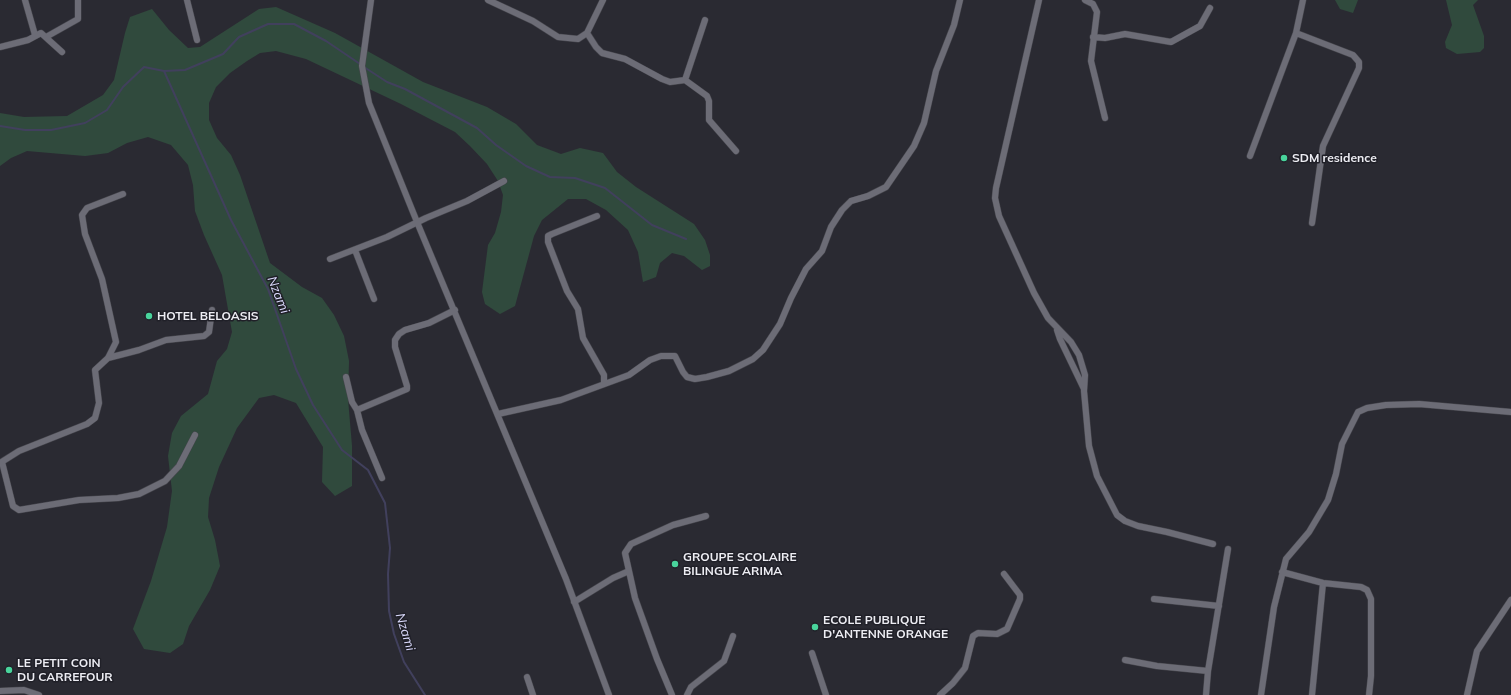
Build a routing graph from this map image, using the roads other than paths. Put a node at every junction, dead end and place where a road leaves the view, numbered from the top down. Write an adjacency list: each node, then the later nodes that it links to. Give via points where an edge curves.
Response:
1 (25, 0): 15 (street)
2 (78, 0): 16 (street, via 78,19)
3 (187, 0): 19 (street)
4 (371, 0): 30 (street, via 362,66 366,91)
5 (488, 0): 18 (street, via 533,21 558,37)
6 (603, 0): 13 (street)
7 (960, 0): 40 (street, via 954,25 936,71 924,123 914,146 886,187 851,201 842,210 831,227 822,250 806,269 780,324 763,350 753,359 729,371 707,377 687,377 675,356 671,355 650,360 629,375)
8 (1038, 0): 37 (street, via 995,198 999,216 1034,293)
9 (1085, 0): 17 (street, via 1093,4 1097,12)
10 (1303, 0): 14 (street)
11 (1210, 8): 17 (street, via 1200,26 1171,42 1125,34 1105,38)
12 (705, 20): 23 (street)
13 (587, 33): 18 (street); 20 (street)
14 (1296, 33): 26 (street); 31 (street, via 1353,55 1359,68 1323,146)
15 (35, 35): 16 (street, via 41,33); 21 (street, via 28,40)
16 (46, 37): 22 (street)
17 (1093, 37): 24 (street, via 1091,61)
18 (578, 38): 20 (street)
19 (197, 40)
20 (593, 43): 23 (street, via 602,53 625,58 662,79 670,82)
21 (0, 48)
22 (62, 52)
23 (685, 80): 25 (street, via 707,96 710,102 709,120)
24 (1104, 118)
25 (736, 151)
26 (1250, 156)
27 (504, 181): 30 (street, via 467,201)
28 (123, 194): 38 (street, via 87,208 82,215 85,234 102,279 112,319 116,342)
29 (597, 216): 40 (street, via 548,236 548,242 567,291 578,309 583,338 604,375)
30 (417, 222): 32 (street); 36 (street)
31 (1312, 223)
32 (355, 250): 33 (street); 34 (street)
33 (330, 259)
34 (374, 299)
35 (212, 310): 38 (street, via 209,332 204,336 173,338)
36 (455, 310): 42 (street, via 399,334 395,346 407,389); 44 (street)
37 (1057, 328): 41 (street); 41 (street, via 1071,342 1079,355 1085,375)
38 (108, 358): 46 (street, via 95,370 99,403 95,418 87,424)
39 (346, 376): 42 (street, via 352,402)
40 (604, 383): 44 (street, via 561,400)
41 (1084, 391): 49 (street, via 1089,446 1097,476 1117,515 1138,526)
42 (357, 410): 47 (street, via 362,430)
43 (1511, 412): 52 (street, via 1413,404 1386,405 1358,412 1342,444 1328,500 1310,532 1286,559)
44 (498, 414): 57 (street)
45 (195, 435): 46 (street, via 179,466 165,481 139,494 118,498 79,500 20,510 13,506)
46 (1, 462)
47 (382, 478)
48 (706, 516): 51 (street, via 673,525 631,544 625,553)
49 (1214, 544)
50 (1228, 549): 58 (street)
51 (629, 571): 57 (street); 68 (street, via 635,598)
52 (1282, 572): 54 (street); 73 (street)
53 (1004, 574): 71 (street, via 1020,595 1007,629 997,634 978,633 973,636 965,668)
54 (1323, 584): 74 (street); 75 (street, via 1361,588 1367,590 1372,599)
55 (1154, 599): 58 (street)
56 (1511, 600): 76 (street, via 1477,651)
57 (574, 602): 67 (street)
58 (1219, 606): 62 (street)
59 (733, 636): 69 (street, via 724,661 691,687)
60 (812, 653): 70 (street)
61 (1125, 660): 62 (street)
62 (1208, 671): 72 (street)
63 (528, 677): 66 (street)
64 (0, 691): 65 (street, via 24,690)
65 (39, 695)
66 (533, 695)
67 (609, 695)
68 (672, 695)
69 (687, 695)
70 (826, 695)
71 (940, 695)
72 (1206, 695)
73 (1261, 695)
74 (1312, 695)
75 (1369, 695)
76 (1467, 695)

